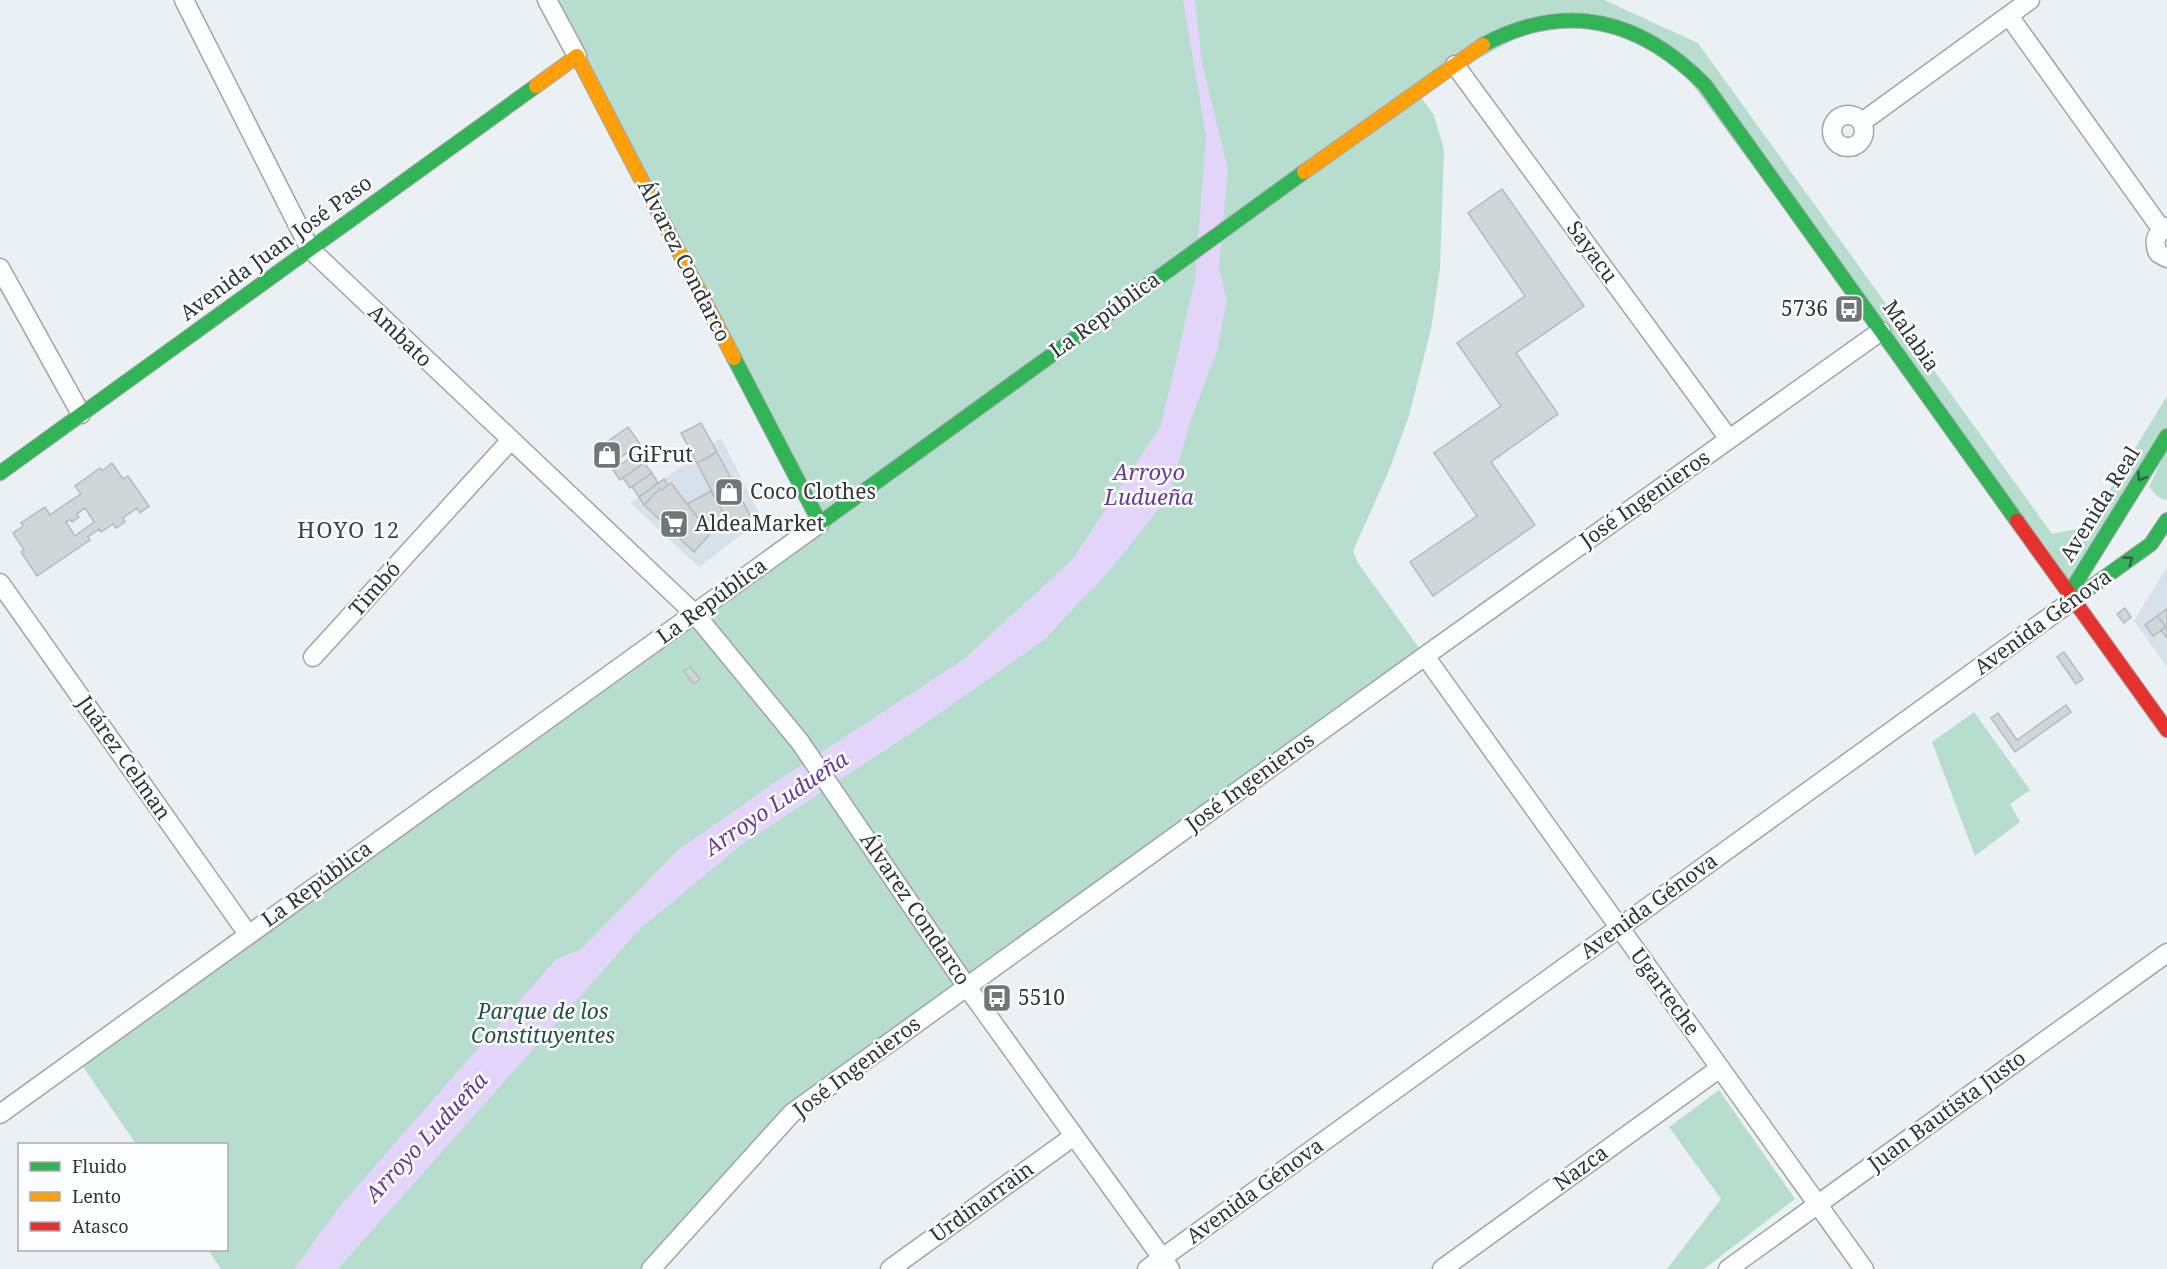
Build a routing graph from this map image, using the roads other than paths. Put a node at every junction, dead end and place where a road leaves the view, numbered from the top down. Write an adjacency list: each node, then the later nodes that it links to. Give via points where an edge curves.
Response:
1 (183, 0): 10 (street, Ambato)
2 (548, 0): 6 (street, Álvarez Condarco)
3 (2030, 0): 5 (street)
4 (1582, 14): 7 (main road, La República, via 1528,19); 13 (main road, Malabia, via 1612,20 1641,32 1664,46 1705,85)
5 (2008, 16): 8 (street); 9 (street)
6 (577, 56): 10 (main road, Avenida Juan José Paso); 21 (main road, Álvarez Condarco)
7 (1455, 65): 16 (street, Sayacu); 21 (main road, La República, via 1182,258)
8 (1862, 122)
9 (2164, 228): 11 (street, via 2157,234 2156,247)
10 (310, 249): 14 (main road, Avenida Juan José Paso); 17 (street, Ambato)
11 (2167, 258)
12 (0, 268): 14 (street)
13 (1881, 331): 16 (street, José Ingenieros); 25 (main road, Malabia)
14 (81, 414): 18 (main road, Avenida Juan José Paso)
15 (2167, 436): 19 (main road, Avenida Real, one-way to 19)
16 (1729, 439): 27 (street, José Ingenieros)
17 (510, 441): 26 (street, Ambato); 28 (street, Timbó)
18 (0, 473)
19 (2116, 518): 23 (main road); 25 (main road, Avenida Real)
20 (2167, 520): 23 (main road)
21 (820, 523): 26 (street, La República)
22 (2167, 532): 23 (street, Avenida Génova)
23 (2139, 535): 25 (main road, Avenida Génova, one-way to 23)
24 (0, 582): 31 (street, Juárez Celman)
25 (2071, 597): 29 (main road, Malabia); 30 (street, Avenida Génova)
26 (694, 614): 31 (street, La República); 33 (street, Álvarez Condarco, via 800,742)
27 (1425, 656): 30 (street, Ugarteche); 33 (street, José Ingenieros)
28 (313, 657)
29 (2167, 730)
30 (1619, 928): 34 (street, Ugarteche); 38 (street, Avenida Génova)
31 (248, 934): 35 (street, La República)
32 (2167, 953): 37 (street, Juan Bautista Justo)
33 (967, 987): 36 (street, Álvarez Condarco); 39 (street, José Ingenieros, via 792,1113)
34 (1720, 1068): 37 (street, Ugarteche); 42 (street, Nazca)
35 (3, 1105)
36 (1074, 1136): 38 (street, Álvarez Condarco); 40 (street, Urdinarrain)
37 (1818, 1204): 43 (street, Juan Bautista Justo); 44 (street, Ugarteche)
38 (1166, 1263): 41 (street, Avenida Génova)
39 (651, 1269)
40 (890, 1269)
41 (1147, 1269)
42 (1442, 1269)
43 (1728, 1269)
44 (1864, 1269)

